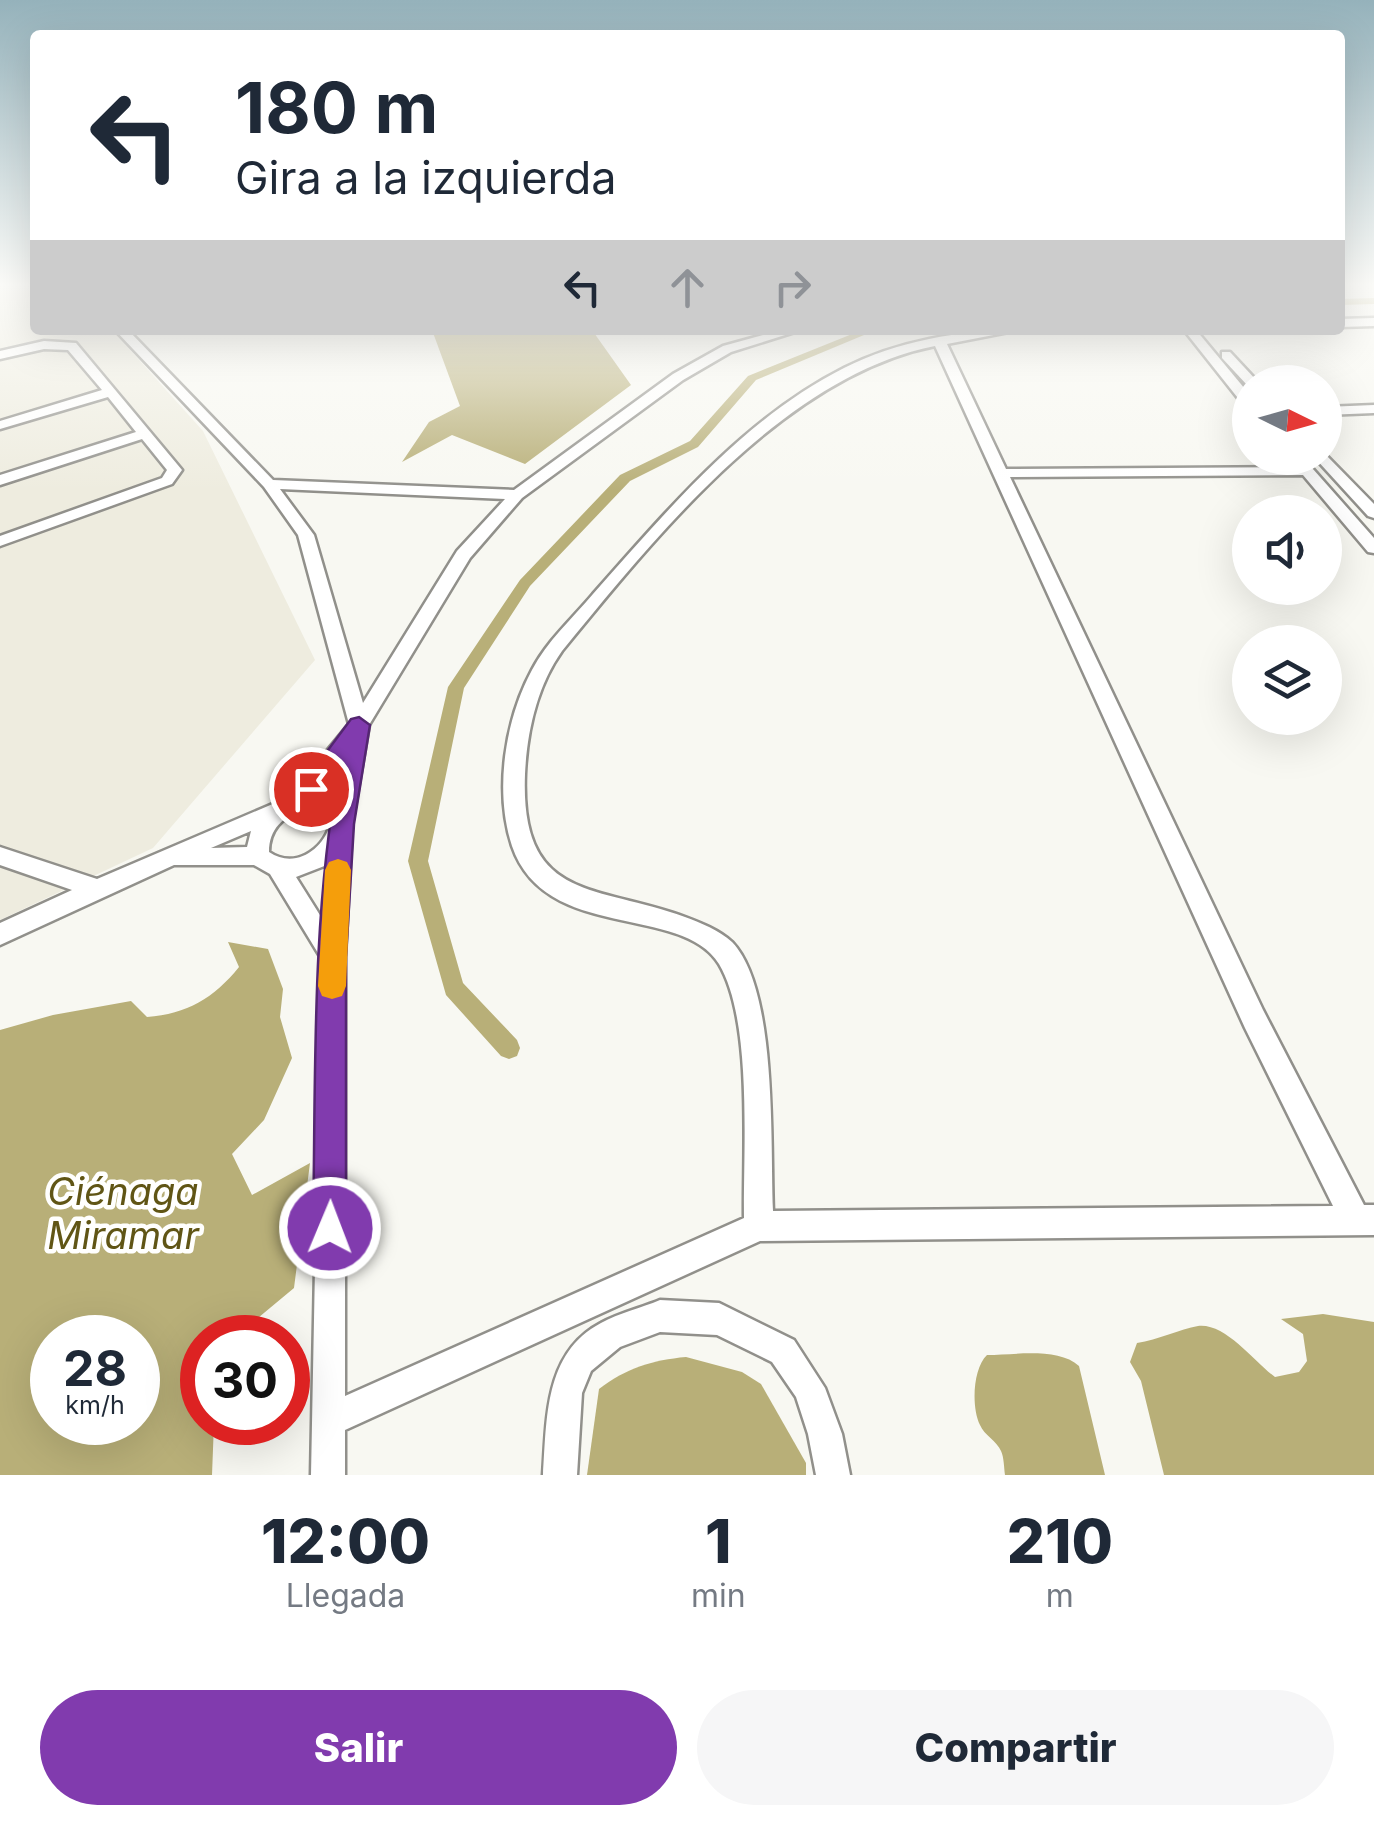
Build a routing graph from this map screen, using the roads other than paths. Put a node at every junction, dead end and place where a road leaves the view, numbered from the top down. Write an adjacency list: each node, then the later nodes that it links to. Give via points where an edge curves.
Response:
1 (79, 354): 8 (street)
2 (144, 354): 18 (street)
3 (720, 354): 21 (street)
4 (898, 354): 36 (street, via 849,370 776,416 651,537 538,675 517,737 516,801 524,848 537,871 575,895 691,931 721,947 738,976 750,1010)
5 (946, 354): 14 (street)
6 (1209, 354): 7 (street)
7 (1232, 382)
8 (111, 392): 11 (street); 12 (street)
9 (1374, 409): 10 (street)
10 (1342, 410)
11 (0, 425)
12 (143, 434): 17 (street); 23 (street, via 174,470 167,481)
13 (1232, 466): 14 (street)
14 (1000, 473): 35 (street, via 1254,1019)
15 (1311, 475): 24 (street)
16 (1338, 475): 19 (street)
17 (0, 480)
18 (269, 484): 21 (street); 25 (street, via 306,535)
19 (1353, 490): 20 (street); 22 (street)
20 (1374, 490)
21 (517, 495): 25 (street, via 462,555)
22 (1374, 513)
23 (0, 540)
24 (1373, 545)
25 (359, 725): 26 (street); 28 (street)
26 (296, 804): 27 (street); 28 (street, via 327,805)
27 (274, 814): 30 (street); 31 (street, via 256,842)
28 (341, 824): 31 (street, via 340,836 322,857 294,869); 34 (street)
29 (0, 856): 32 (street)
30 (163, 860): 31 (street); 32 (street)
31 (269, 862): 34 (street)
32 (97, 889): 33 (street)
33 (0, 934)
34 (332, 957): 37 (street)
35 (1365, 1220): 36 (street)
36 (759, 1226): 37 (street)
37 (328, 1420): 38 (street)
38 (328, 1475)
39 (560, 1475): 40 (street, via 566,1394 579,1360 610,1335 660,1316 719,1319 783,1351 809,1388)
40 (833, 1475)

